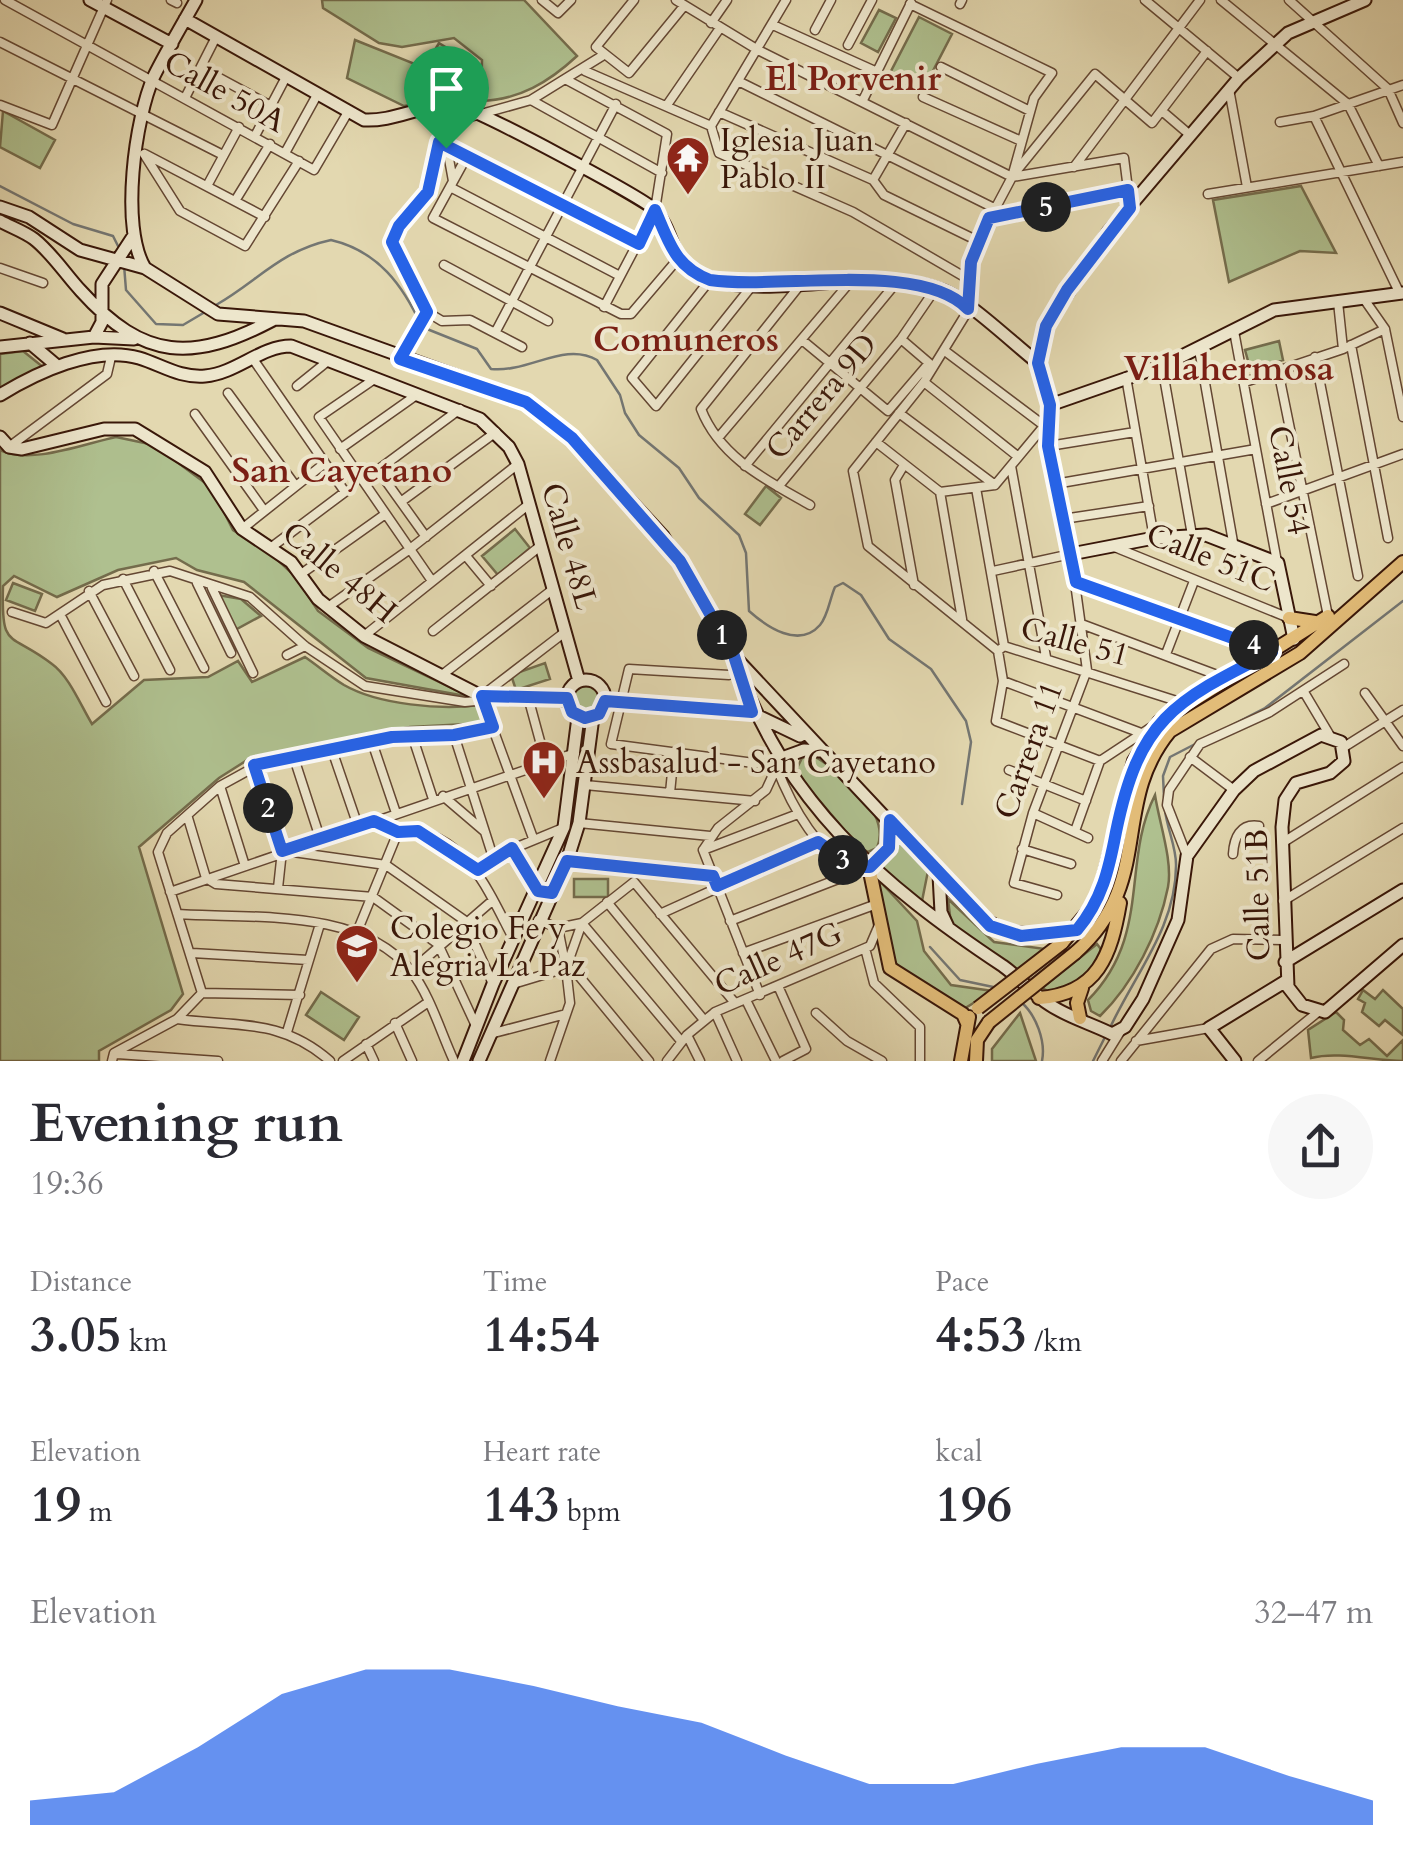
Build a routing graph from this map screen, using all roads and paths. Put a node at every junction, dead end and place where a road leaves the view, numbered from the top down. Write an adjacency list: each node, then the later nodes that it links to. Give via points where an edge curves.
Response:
1 (5, 0): 27 (street, Calle 50A)
2 (90, 0): 18 (street)
3 (196, 0): 19 (street)
4 (542, 0): 5 (street, via 559,13)
5 (572, 0)
6 (634, 0): 33 (street)
7 (727, 0): 22 (street)
8 (786, 0): 21 (street)
9 (831, 0): 24 (street)
10 (872, 0): 29 (street)
11 (1145, 0): 23 (street)
12 (1200, 0): 23 (street)
13 (1220, 0): 30 (street)
14 (1288, 0): 20 (street)
15 (1366, 0): 20 (street)
16 (911, 2): 37 (street); 61 (street, via 1052,73)
17 (680, 3): 22 (street); 33 (street, via 629,73)
18 (105, 4): 27 (street); 28 (street)
19 (186, 19): 25 (street); 28 (street)
20 (1314, 21): 30 (street); 46 (street)
21 (773, 25): 31 (street); 37 (street)
22 (716, 26): 31 (street); 55 (street)
23 (1178, 27): 32 (street); 52 (street)
24 (816, 30)
25 (216, 37): 35 (street); 38 (street)
26 (0, 42): 42 (street)
27 (85, 44): 39 (street, Calle 50A); 42 (street)
28 (172, 44): 39 (street)
29 (848, 45)
30 (1272, 46): 41 (street); 56 (street)
31 (758, 50): 43 (street); 51 (street)
32 (1207, 51): 41 (street); 58 (street)
33 (599, 52): 36 (street)
34 (942, 67): 61 (street)
35 (201, 68): 48 (street); 57 (street)
36 (585, 71): 40 (street); 55 (street)
37 (877, 72): 51 (street)
38 (286, 77): 47 (street); 57 (street)
39 (153, 78): 48 (street, Calle 50A); 62 (street)
40 (566, 78): 50 (street); 54 (street)
41 (1240, 78): 45 (street)
42 (70, 79): 53 (street, via 52,126); 62 (street)
43 (738, 81): 60 (street); 78 (street)
44 (1403, 85): 46 (street)
45 (1228, 89): 70 (street); 92 (street)
46 (1388, 89): 56 (street); 67 (street)
47 (318, 95): 59 (street); 77 (street)
48 (186, 96): 69 (street, Calle 50A)
49 (923, 97): 73 (street)
50 (531, 100): 63 (street); 72 (street)
51 (862, 102): 66 (street)
52 (1125, 102): 58 (street, via 1152,123); 84 (street); 88 (street, via 1095,74)
53 (0, 104)
54 (616, 104): 72 (street); 86 (street, via 667,134)
55 (668, 104): 68 (street)
56 (1348, 104): 64 (street); 83 (street)
57 (270, 106): 71 (street)
58 (1162, 110): 70 (street)
59 (348, 112): 63 (street, via 377,121 460,106); 81 (street, Calle 50A, via 314,170)
60 (719, 112): 68 (street); 89 (street)
61 (1030, 112): 73 (street)
62 (143, 114): 76 (street); 79 (street)
63 (483, 115): 75 (street, via 453,124); 85 (street)
64 (1314, 116): 65 (street); 87 (street)
65 (1280, 122)
66 (906, 123): 78 (street); 88 (street)
67 (1403, 124)
68 (711, 126): 115 (street, via 719,153 853,212)
69 (239, 127): 71 (street, Calle 50A); 79 (street)
70 (1190, 135): 99 (street)
71 (255, 136): 74 (street, Calle 50A)
72 (598, 137): 85 (street); 86 (street)
73 (1019, 140): 88 (street)
74 (270, 144): 77 (street, Calle 50A); 95 (street)
75 (443, 144): 80 (street); 90 (street); 132 (street, via 428,192 392,242)
76 (140, 151): 91 (street); 101 (street, via 180,211 244,246); 104 (street)
77 (285, 152): 81 (street, Calle 50A)
78 (886, 154): 89 (street); 98 (street)
79 (223, 155): 91 (street)
80 (467, 156): 90 (street); 96 (street)
81 (299, 161): 101 (street)
82 (1403, 162): 83 (street)
83 (1379, 166): 87 (street)
84 (1074, 167): 88 (street); 93 (street, via 1124,158)
85 (582, 168): 96 (street); 100 (street)
86 (662, 172): 100 (street)
87 (1341, 172): 92 (street); 123 (street)
88 (1012, 177): 98 (street)
89 (872, 180): 106 (street, via 884,195)
90 (451, 184): 105 (street); 113 (street, via 433,218)
91 (207, 186): 95 (street)
92 (1246, 187): 94 (street)
93 (1128, 190): 99 (street); 102 (street)
94 (1208, 194)
95 (235, 200): 101 (street)
96 (562, 205): 105 (street); 107 (street)
97 (0, 207): 108 (street, via 102,257)
98 (994, 208): 102 (street)
99 (1130, 208): 158 (street, via 1067,290 1046,326)
100 (655, 210): 107 (street); 109 (street)
101 (264, 218)
102 (989, 218): 106 (street)
103 (0, 221): 130 (street, via 34,239)
104 (133, 234): 108 (street); 111 (street)
105 (546, 238): 113 (street); 114 (street)
106 (978, 242): 115 (street)
107 (639, 244): 114 (street)
108 (122, 258): 111 (street); 130 (street, via 105,278)
109 (677, 260): 116 (street); 127 (street, via 631,314)
110 (444, 265): 125 (street)
111 (140, 266): 131 (street, via 218,314)
112 (0, 268): 118 (street)
113 (528, 269): 125 (street); 127 (street)
114 (620, 276): 127 (street)
115 (968, 279): 128 (street)
116 (710, 280): 119 (street); 119 (street, via 632,378 656,406)
117 (852, 280): 120 (street); 121 (street); 144 (street)
118 (43, 283)
119 (754, 283): 121 (street)
120 (896, 283): 122 (street); 157 (street)
121 (800, 284): 179 (street, via 700,409)
122 (936, 288): 128 (street); 141 (street, Carrera 9D)
123 (1402, 294): 124 (street)
124 (1364, 299): 126 (street); 135 (street)
125 (511, 302): 134 (street); 137 (street)
126 (1338, 302): 136 (street, via 1274,310); 148 (street)
127 (604, 306)
128 (968, 309): 150 (street); 158 (street)
129 (0, 313): 140 (street)
130 (102, 315): 138 (street); 142 (street)
131 (234, 316): 133 (street); 143 (street)
132 (425, 316): 137 (street, via 470,320); 154 (street)
133 (277, 318): 143 (street); 154 (street, via 304,321)
134 (548, 321)
135 (1385, 329): 148 (street); 175 (street)
136 (1234, 331): 149 (street); 165 (street, Calle 54)
137 (495, 333): 147 (street)
138 (94, 337): 139 (street); 142 (street)
139 (79, 338): 140 (street); 155 (street)
140 (62, 339): 145 (street)
141 (902, 339): 167 (street, Carrera 9D); 167 (street, via 928,362 888,411)
142 (138, 340): 143 (street, via 186,350)
143 (235, 340)
144 (802, 340): 157 (street); 179 (street)
145 (30, 343): 146 (street); 159 (street)
146 (0, 347)
147 (522, 347)
148 (1347, 347): 152 (street); 191 (street)
149 (1200, 349): 160 (street); 187 (street)
150 (945, 351): 164 (street); 176 (street)
151 (111, 357): 153 (street, via 141,358 188,376 228,372); 155 (street); 180 (street, via 107,374)
152 (1315, 357): 161 (street); 197 (street)
153 (253, 359): 156 (street, via 291,346); 188 (street)
154 (400, 359): 261 (street, via 526,402 572,438 662,536)
155 (83, 361): 159 (street)
156 (328, 361): 163 (street); 166 (street)
157 (829, 363): 167 (street); 193 (street)
158 (1038, 363): 171 (street, Carrera 11)
159 (56, 365): 169 (street)
160 (1162, 366): 162 (street); 189 (street)
161 (1278, 370): 165 (street); 205 (street)
162 (1126, 378): 171 (street); 178 (street)
163 (373, 380): 170 (street); 183 (street, via 319,418)
164 (924, 382): 174 (street); 186 (street)
165 (1245, 382): 184 (street, Calle 54)
166 (298, 386)
167 (858, 388): 202 (street, Carrera 9D)
168 (228, 393): 200 (street)
169 (0, 395)
170 (415, 396): 172 (street); 183 (street)
171 (1050, 405): 176 (street, Carrera 11)
172 (460, 409): 177 (street); 195 (street)
173 (195, 414): 211 (street)
174 (899, 414): 181 (street); 201 (street)
175 (1403, 417)
176 (1046, 422): 182 (street, Carrera 11); 186 (street)
177 (496, 432): 190 (street, Calle 48L); 206 (street)
178 (1135, 432): 182 (street); 196 (street)
179 (718, 438): 193 (street)
180 (4, 442): 214 (street, Calle 48H, via 22,449 104,429 136,429 206,472)
181 (876, 442): 192 (street); 239 (street, Calle 51, via 852,478 868,546)
182 (1048, 446): 199 (street, Carrera 11)
183 (340, 449): 198 (street)
184 (1256, 449): 187 (street); 207 (street, Calle 54)
185 (1403, 454): 191 (street)
186 (1016, 455): 194 (street)
187 (1217, 455): 189 (street); 219 (street)
188 (325, 463): 200 (street); 220 (street, via 345,492)
189 (1179, 463): 196 (street); 215 (street)
190 (518, 464): 208 (street, Calle 48L); 216 (street)
191 (1374, 464): 197 (street); 218 (street)
192 (904, 465): 204 (street); 239 (street, via 895,480)
193 (744, 466): 202 (street)
194 (1011, 466): 201 (street); 229 (street)
195 (378, 470): 198 (street); 206 (street)
196 (1143, 471): 199 (street); 210 (street)
197 (1340, 479): 205 (street); 233 (street)
198 (363, 481): 212 (street)
199 (1055, 484): 213 (street, Carrera 11)
200 (295, 485): 211 (street)
201 (995, 485): 203 (street)
202 (778, 486): 209 (street)
203 (976, 488): 204 (street); 230 (street)
204 (940, 492): 249 (street)
205 (1302, 492): 207 (street); 250 (street)
206 (402, 501): 216 (street)
207 (1266, 504): 228 (street, Calle 54)
208 (528, 505): 222 (street, Calle 48L); 226 (street)
209 (810, 505)
210 (1148, 506): 213 (street); 217 (street)
211 (263, 509): 214 (street)
212 (384, 515): 223 (street); 232 (street)
213 (1063, 519): 225 (street, Carrera 11)
214 (242, 529): 220 (street, Calle 48H)
215 (1192, 535): 217 (street, Calle 51C); 219 (street, Calle 51C)
216 (426, 537): 223 (street)
217 (1154, 538): 221 (street, Calle 51C)
218 (1388, 538)
219 (1233, 542): 228 (street, Calle 51C)
220 (273, 546): 232 (street, Calle 48H)
221 (1112, 546): 225 (street, Calle 51C); 235 (street, Calle 51C)
222 (539, 547): 240 (street); 242 (street, Calle 48L)
223 (410, 550): 236 (street); 244 (street)
224 (1403, 552): 250 (main road)
225 (1071, 554): 229 (street, Calle 51C); 237 (street, Carrera 11)
226 (466, 556): 236 (street); 240 (street)
227 (1403, 562): 257 (main road)
228 (1278, 563): 248 (street, Calle 54)
229 (1030, 564): 230 (street, Calle 51C); 262 (street)
230 (994, 570): 256 (street)
231 (154, 572): 234 (street); 238 (street); 264 (street)
232 (301, 574): 244 (street, Calle 48H)
233 (1358, 576)
234 (123, 579): 243 (street); 265 (street)
235 (1194, 581): 247 (street); 248 (street, Calle 51C)
236 (432, 582): 254 (street)
237 (1076, 582): 247 (street); 251 (street, Carrera 11)
238 (197, 583): 241 (street); 258 (street)
239 (914, 585): 249 (street, Calle 51)
240 (490, 586): 252 (street)
241 (212, 588): 255 (street, via 250,597); 267 (street)
242 (552, 590): 253 (street, Calle 48L); 268 (street)
243 (90, 591): 246 (street); 270 (street)
244 (328, 607): 254 (street, Calle 48H)
245 (12, 612): 246 (street, via 40,624)
246 (61, 616): 280 (street)
247 (1181, 617): 257 (street); 259 (street)
248 (1289, 618): 250 (main road); 257 (street, Calle 54)
249 (962, 619): 256 (street, Calle 51)
250 (1323, 619): 257 (main road)
251 (1084, 625): 259 (street); 266 (street, Carrera 11)
252 (433, 632)
253 (565, 632): 273 (street, Calle 48L); 276 (street)
254 (364, 636): 268 (street, Calle 48H)
255 (305, 646): 260 (street); 276 (street, via 365,686 464,702)
256 (1001, 649): 262 (street, Calle 51); 272 (street)
257 (1287, 650): 271 (main road); 362 (main road, via 1192,714 1156,747 1139,787)
258 (231, 652)
259 (1166, 654): 271 (street)
260 (287, 656)
261 (734, 656): 285 (street); 295 (street)
262 (1046, 657): 266 (street, Calle 51)
263 (1344, 664): 274 (street)
264 (204, 668)
265 (170, 670)
266 (1087, 670): 282 (street, Calle 51); 283 (street, Carrera 11)
267 (253, 673)
268 (442, 675): 276 (street, Calle 48H)
269 (729, 675): 281 (street, via 630,668)
270 (134, 676)
271 (1225, 678): 282 (main road)
272 (1003, 680): 283 (street); 297 (street, via 996,721)
273 (579, 682): 278 (street); 279 (street, via 598,684)
274 (1304, 692): 292 (street); 305 (street, via 1200,744)
275 (1364, 693): 289 (street)
276 (482, 696): 277 (street, Calle 48H); 290 (street)
277 (528, 698): 278 (street, Calle 48H); 308 (street)
278 (567, 698): 286 (street)
279 (605, 701): 281 (street); 287 (street)
280 (106, 702)
281 (620, 702): 285 (street); 302 (street, via 611,744)
282 (1183, 703): 288 (main road)
283 (1074, 707): 291 (street); 297 (street, Carrera 11)
284 (1403, 710): 289 (street)
285 (752, 712): 295 (street); 307 (street)
286 (578, 716): 287 (street); 303 (street)
287 (593, 717): 314 (street)
288 (1160, 722): 291 (street); 383 (main road, via 1134,760 1106,880)
289 (1385, 722): 298 (street); 299 (street)
290 (493, 727): 293 (street); 312 (street)
291 (1140, 733): 306 (street)
292 (1330, 734): 299 (street); 319 (street, via 1277,756)
293 (454, 735): 294 (street); 317 (street)
294 (412, 736): 296 (street); 322 (street)
295 (808, 740): 301 (street)
296 (372, 742): 300 (street); 325 (street)
297 (1060, 745): 306 (street); 313 (street, Carrera 11)
298 (1403, 746)
299 (1344, 747): 344 (street, Calle 51B, via 1339,768 1290,790)
300 (332, 750): 304 (street); 332 (street)
301 (819, 750): 307 (street); 329 (street)
302 (674, 752): 307 (street); 320 (street)
303 (575, 753): 308 (street); 334 (street)
304 (293, 756): 309 (street); 340 (street)
305 (1190, 757): 319 (street); 351 (street, via 1169,790 1168,805)
306 (1100, 761): 324 (street)
307 (779, 762): 316 (street); 318 (street); 356 (street)
308 (546, 763): 312 (street)
309 (254, 765): 315 (street); 348 (street)
310 (1403, 768): 344 (street)
311 (1009, 770): 313 (street)
312 (510, 775): 317 (street); 341 (street)
313 (1046, 784): 324 (street); 326 (street, Carrera 11)
314 (585, 785): 320 (street); 331 (street)
315 (220, 786): 328 (street); 354 (street)
316 (784, 786): 318 (street); 327 (street)
317 (471, 788): 321 (street); 336 (street)
318 (766, 790): 323 (street)
319 (1234, 790): 351 (street)
320 (670, 793): 323 (street)
321 (443, 796): 322 (street); 336 (street)
322 (433, 800): 325 (street)
323 (755, 800): 339 (street)
324 (1086, 801): 337 (street)
325 (396, 813): 330 (street)
326 (1033, 813): 337 (street); 346 (street, Carrera 11)
327 (798, 814): 343 (street); 347 (street)
328 (188, 818): 360 (street); 366 (street, via 160,842)
329 (890, 820): 356 (street, via 889,848); 358 (street)
330 (374, 821): 332 (street); 338 (street)
331 (579, 823): 339 (street); 352 (street)
332 (358, 826): 340 (street)
333 (1259, 826): 349 (street, via 1241,831)
334 (564, 828): 341 (street); 365 (street)
335 (1403, 828): 371 (street)
336 (484, 830): 350 (street)
337 (1075, 831): 342 (street)
338 (398, 832): 355 (street); 357 (street, via 418,831)
339 (710, 836): 347 (street)
340 (320, 838): 348 (street)
341 (533, 838): 345 (street)
342 (1088, 838)
343 (818, 842): 356 (street, via 855,867); 361 (street)
344 (1282, 843): 371 (street, Calle 51B)
345 (512, 848): 350 (street); 365 (street)
346 (1022, 848): 353 (street); 368 (street, Carrera 11, via 1014,883)
347 (703, 850): 359 (street)
348 (282, 851): 354 (street); 355 (street); 363 (street)
349 (1233, 854)
350 (493, 856): 357 (street)
351 (1186, 856): 424 (street, via 1178,920 1143,999)
352 (567, 861): 359 (street); 367 (street)
353 (1071, 864)
354 (245, 866): 360 (street)
355 (386, 866): 369 (street); 376 (street)
356 (870, 867): 373 (main road); 378 (street); 385 (street)
357 (478, 870): 370 (street)
358 (939, 875): 383 (main road, via 974,913 1005,932); 385 (street, via 941,912)
359 (713, 876): 361 (street)
360 (206, 878): 363 (street); 366 (street)
361 (717, 886): 375 (street); 378 (street)
362 (1123, 886): 386 (main road); 392 (main road)
363 (278, 888): 369 (street)
364 (1403, 890): 397 (street)
365 (538, 891): 367 (street); 387 (street)
366 (170, 892): 374 (street)
367 (552, 893): 377 (street)
368 (1057, 895)
369 (373, 897): 384 (street); 389 (street)
370 (492, 900): 376 (street); 387 (street)
371 (1283, 901): 388 (street, Calle 51B)
372 (608, 902): 375 (street, via 634,882); 380 (street); 418 (street)
373 (874, 905): 381 (main road); 394 (street)
374 (178, 914): 379 (street); 393 (street)
375 (660, 914): 411 (street)
376 (464, 920): 389 (street); 401 (street)
377 (538, 920): 382 (street); 402 (street)
378 (730, 921): 394 (street)
379 (320, 924): 384 (street); 396 (street)
380 (582, 924): 382 (street); 398 (street); 426 (street)
381 (879, 924): 391 (street, Calle 47G); 395 (main road)
382 (558, 928): 398 (street)
383 (1077, 930): 419 (main road, bridge)
384 (357, 932): 399 (street)
385 (951, 933): 408 (street)
386 (1095, 935): 392 (main road, via 1108,939); 447 (main road, bridge, via 989,1022 977,1040)
387 (514, 938): 401 (street)
388 (1284, 940): 397 (street, Calle 51B); 427 (street, via 1233,939 1211,949)
389 (438, 944): 399 (street); 421 (street)
390 (1403, 946): 413 (street)
391 (867, 947): 395 (street, Calle 47G); 403 (street, Calle 47G); 445 (street, via 874,983 920,1026)
392 (1111, 952): 404 (main road)
393 (192, 953): 396 (street); 405 (street)
394 (743, 953): 407 (street)
395 (884, 957): 419 (main road, via 900,978)
396 (308, 960): 406 (street)
397 (1284, 962): 400 (street, Calle 51B)
398 (566, 968): 402 (street); 415 (street); 439 (street)
399 (412, 971): 410 (street)
400 (1286, 981): 413 (street, Calle 51B, via 1296,999); 422 (street)
401 (492, 984): 421 (street)
402 (510, 985): 425 (street)
403 (779, 988): 407 (street, Calle 47G); 443 (street, via 806,1049)
404 (1082, 988): 408 (main road); 416 (main road)
405 (202, 992): 406 (street); 417 (street)
406 (300, 994): 423 (street)
407 (760, 995): 409 (street, Calle 47G)
408 (1040, 998): 416 (street)
409 (746, 1000): 411 (street, Calle 47G); 443 (street)
410 (427, 1003): 420 (street); 435 (street)
411 (735, 1003): 412 (street, Calle 47G)
412 (715, 1012): 418 (street, Calle 47G); 442 (street)
413 (1318, 1012): 451 (street)
414 (816, 1013): 444 (street)
415 (566, 1014): 425 (street); 438 (street)
416 (1080, 1018): 424 (street)
417 (177, 1019): 423 (street); 429 (street)
418 (704, 1020): 426 (street, Calle 47G)
419 (967, 1022): 446 (main road)
420 (395, 1023): 428 (street); 434 (street)
421 (477, 1028): 436 (street)
422 (1208, 1028): 427 (street); 450 (street)
423 (287, 1032): 431 (street)
424 (1116, 1033): 448 (street)
425 (490, 1034): 437 (street)
426 (684, 1038): 440 (street, Calle 47G); 441 (street)
427 (1136, 1041): 449 (street)
428 (366, 1044): 432 (street); 433 (street)
429 (113, 1057): 430 (street)
430 (218, 1061)
431 (330, 1061)
432 (343, 1061)
433 (374, 1061)
434 (412, 1061)
435 (454, 1061)
436 (464, 1061)
437 (479, 1061)
438 (550, 1061)
439 (649, 1061)
440 (667, 1061)
441 (700, 1061)
442 (738, 1061)
443 (780, 1061)
444 (882, 1061)
445 (920, 1061)
446 (961, 1061)
447 (976, 1061)
448 (1102, 1061)
449 (1121, 1061)
450 (1235, 1061)
451 (1258, 1061)

